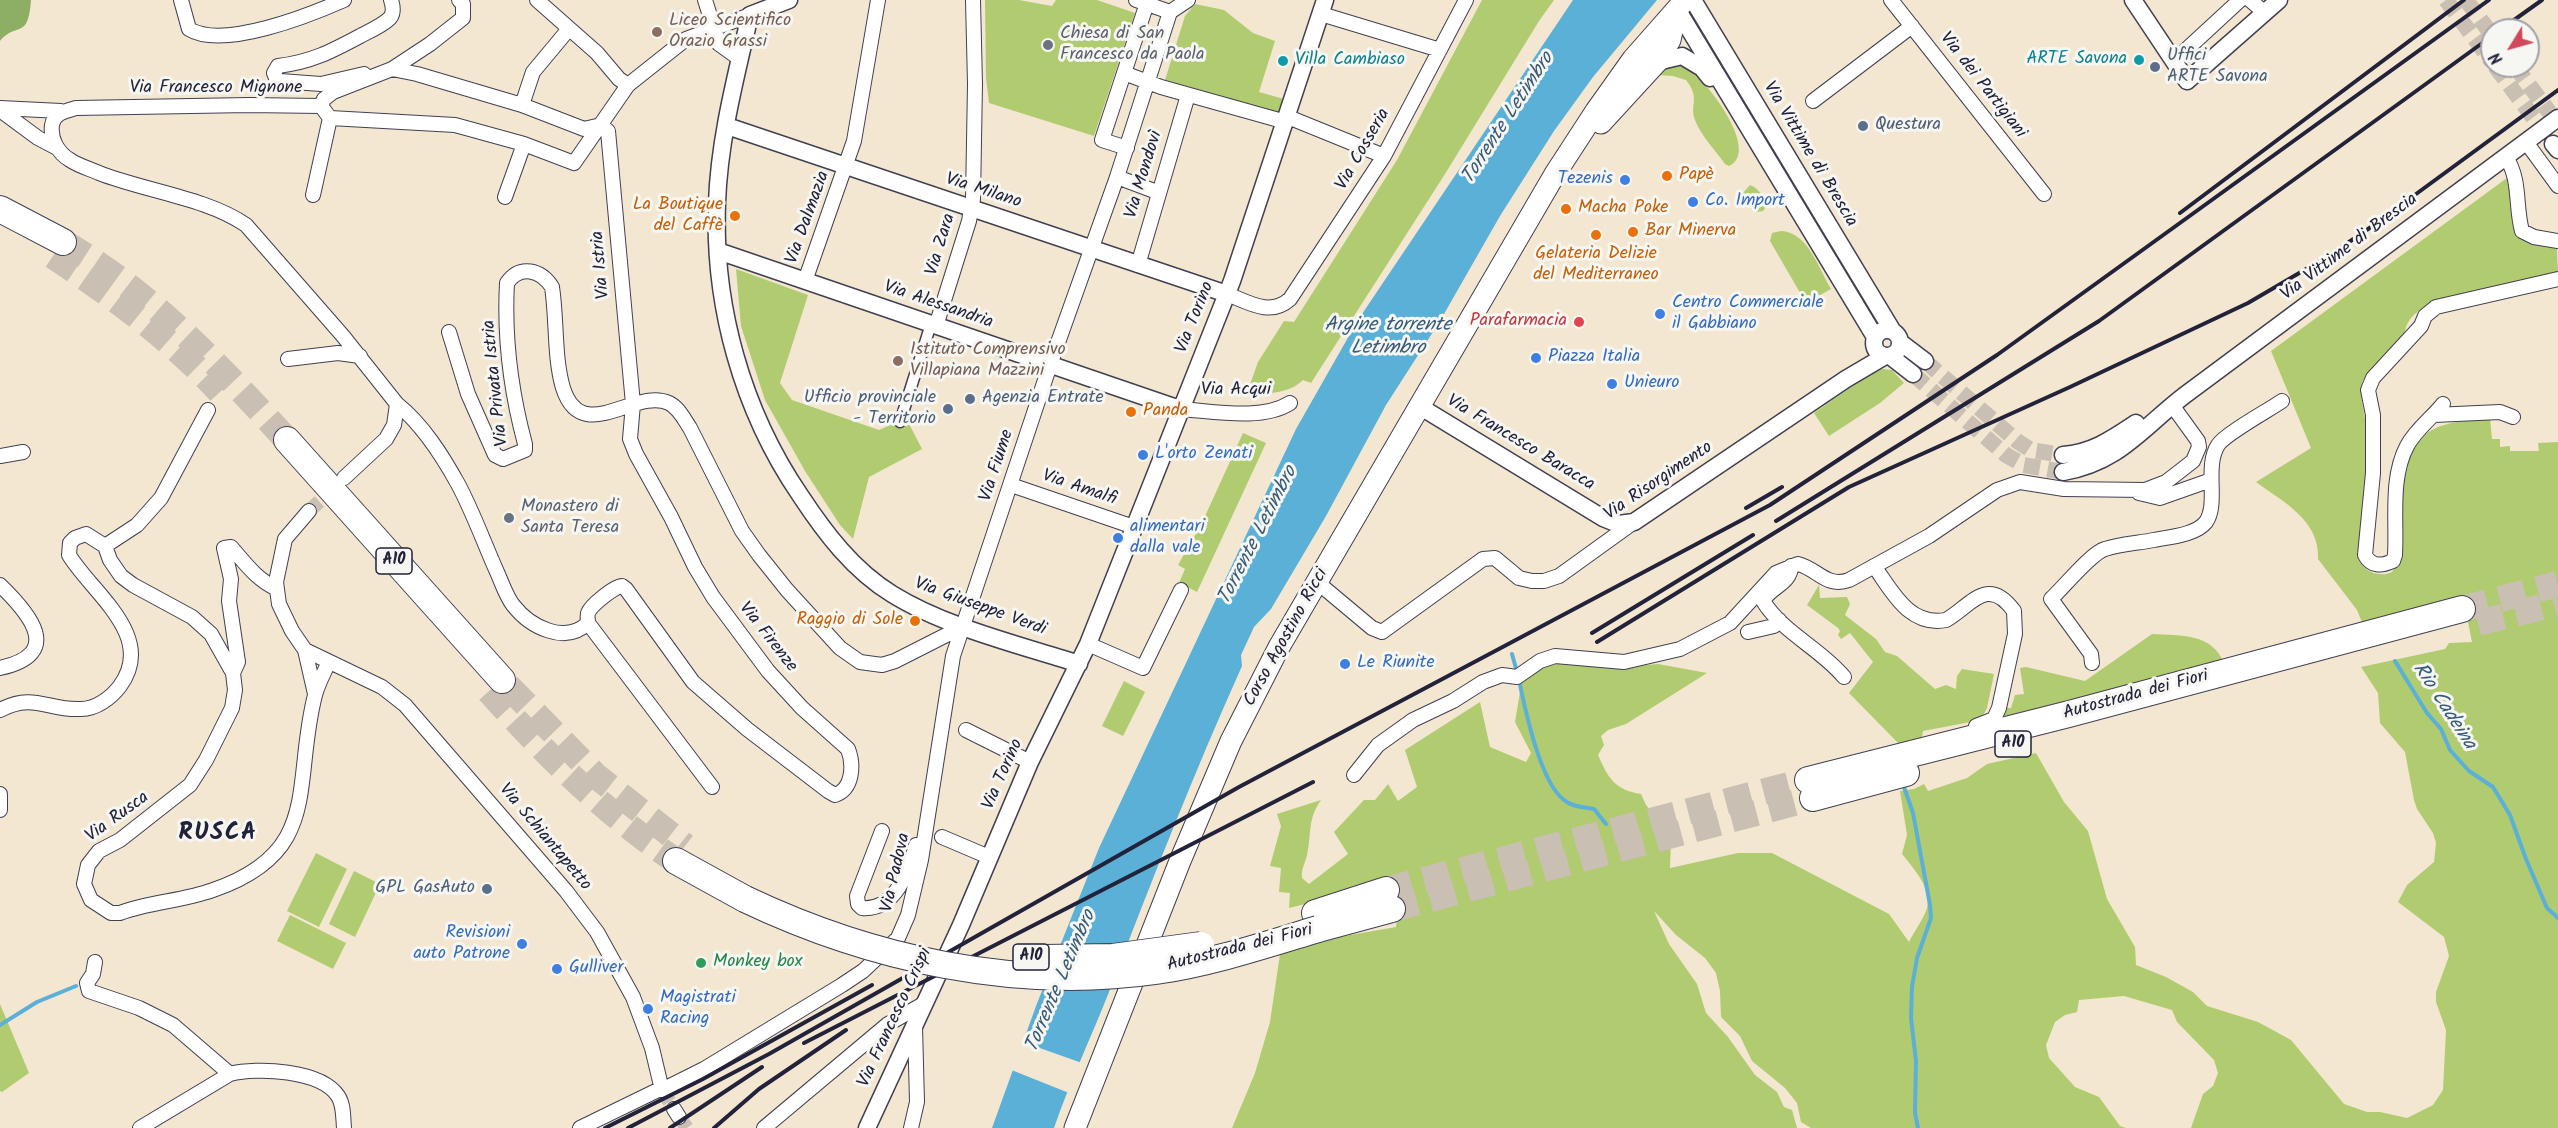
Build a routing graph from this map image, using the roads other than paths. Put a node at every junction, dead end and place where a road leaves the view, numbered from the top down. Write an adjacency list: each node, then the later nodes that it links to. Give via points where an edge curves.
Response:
1 (181, 0): 2 (street, via 189,29 206,36 280,25)
2 (344, 0)
3 (391, 0): 32 (street, via 391,17 372,30 324,56 278,66 274,73 280,81 321,84 360,74)
4 (459, 0): 30 (street, Via Francesco Mignone, via 463,4 463,18)
5 (537, 0): 25 (street)
6 (705, 0): 24 (street)
7 (789, 0): 22 (street)
8 (878, 0): 52 (street, Via Dalmazia)
9 (973, 0): 61 (street, Via Zara)
10 (1188, 0): 20 (street)
11 (1466, 0): 26 (street, Via Cosseria)
12 (1891, 0): 23 (street, Via dei Partigiani)
13 (2133, 0): 28 (street)
14 (2240, 0): 28 (street)
15 (2250, 0): 21 (street)
16 (2279, 0): 21 (street)
17 (1141, 2): 20 (street); 31 (street)
18 (1685, 3): 29 (main road, Corso Agostino Ricci); 39 (street, Via Vittime di Brescia); 53 (main road, Corso Agostino Ricci, via 1634,59); 72 (street, Via Vittime di Brescia)
19 (1323, 7): 26 (street); 43 (street, Via Torino)
20 (1170, 12): 33 (street, Via Fiume)
21 (2265, 13): 28 (street, via 2187,81)
22 (750, 15): 24 (street); 27 (street, Via Giuseppe Verdi)
23 (1912, 26): 36 (street); 57 (street, Via dei Partigiani)
24 (714, 29): 27 (street, via 719,44); 34 (street, via 686,39)
25 (568, 30): 34 (street); 37 (street, via 533,72)
26 (1440, 50): 50 (street, Via Cosseria)
27 (740, 59): 45 (street, Via Giuseppe Verdi)
28 (2174, 61)
29 (1658, 62): 39 (street, Via Vittime di Brescia, via 1682,56 1693,60); 53 (main road, Corso Agostino Ricci)
30 (392, 69): 32 (street, Via Francesco Mignone); 37 (street)
31 (1124, 73): 33 (street); 49 (street, via 1102,140)
32 (375, 76): 41 (street, Via Francesco Mignone, via 333,92 324,99)
33 (1149, 83): 35 (street); 49 (street, Via Fiume)
34 (628, 85): 44 (street)
35 (1188, 95): 43 (street); 56 (street, Via Mondovì)
36 (1813, 101)
37 (522, 105): 44 (street, via 584,129)
38 (0, 109): 40 (street, Via Francesco Mignone); 48 (street, Via Francesco Mignone)
39 (1737, 110): 73 (street, Via Vittime di Brescia)
40 (61, 111): 41 (street, Via Francesco Mignone, via 186,106); 48 (street, via 52,122 51,135)
41 (326, 112): 47 (street, via 455,125); 58 (street)
42 (2558, 118): 46 (street, Via Vittime di Brescia)
43 (1287, 120): 50 (street); 69 (street, Via Torino)
44 (601, 125): 47 (street, via 574,164); 82 (street, Via Istria, via 608,131)
45 (727, 126): 52 (street, Via Milano); 65 (street, Via Giuseppe Verdi, via 717,202)
46 (2526, 142): 51 (street, Via Vittime di Brescia); 55 (street)
47 (524, 144): 59 (street)
48 (57, 148): 74 (street, Via Francesco Mignone, via 69,160 117,179 230,213 290,273)
49 (1127, 148): 54 (street, Via Fiume)
50 (1384, 156): 69 (street, Via Cosseria, via 1290,299 1270,309)
51 (2506, 157): 63 (street, via 2516,177 2522,231); 85 (street, Via Vittime di Brescia)
52 (847, 167): 61 (street, Via Milano); 68 (street, Via Dalmazia)
53 (1555, 174): 84 (main road, Corso Agostino Ricci)
54 (1118, 177): 56 (street); 64 (street, Via Fiume)
55 (2558, 186)
56 (1158, 192): 66 (street, Via Mondovì)
57 (2044, 194)
58 (313, 195)
59 (505, 197)
60 (0, 209): 62 (highway, via 58,249)
61 (971, 209): 64 (street, Via Milano); 70 (street, Via Zara)
62 (0, 227)
63 (2558, 241)
64 (1092, 248): 66 (street, Via Milano); 77 (street, Via Fiume)
65 (718, 251): 68 (street, Via Alessandria); 112 (street, Via Giuseppe Verdi, via 721,298 729,334 752,408 788,478 831,540 876,583 913,605)
66 (1138, 265): 69 (street, Via Milano)
67 (2558, 279): 88 (street, via 2436,307 2373,378 2368,390 2373,415 2373,473 2365,555 2374,565 2393,561 2399,467 2407,446 2423,423)
68 (805, 281): 70 (street, Via Alessandria)
69 (1227, 294): 86 (street, Via Torino)
70 (933, 325): 77 (street, Via Alessandria); 90 (street)
71 (449, 332): 82 (street, Via Privata Istria, via 468,394 498,458 525,450 508,352 507,283 520,273 536,271 552,287 563,389 572,404 583,414 594,415)
72 (1896, 336): 73 (street, via 1899,349); 73 (street, Via Risorgimento, via 1880,331); 76 (street, Via Vittime di Brescia)
73 (1881, 348): 78 (street, Via Vittime di Brescia); 100 (street, Via Risorgimento, via 1846,379)
74 (360, 356): 75 (street, via 338,353); 81 (street, Via Francesco Mignone)
75 (288, 359)
76 (1925, 362)
77 (1050, 365): 86 (street, Via Alessandria); 97 (street, Via Fiume)
78 (1913, 375)
79 (2282, 401): 96 (street, via 2218,445)
80 (1290, 403): 86 (street, Via Acqui, via 1273,412 1259,413)
81 (397, 404): 95 (street, via 394,425 386,439); 111 (street, Via Francesco Mignone, via 431,441 459,486 513,606 548,631 571,633)
82 (633, 404): 111 (street, Via Firenze, via 630,439 695,567 768,671 802,708 849,749 852,768 847,786 835,795 828,791 721,708 678,664 622,586 591,609); 112 (street, via 664,401 681,413 742,531 787,590 840,648 860,662 876,665 895,661)
83 (2443, 404): 88 (street)
84 (1419, 406): 100 (street, Via Francesco Baracca, via 1602,518 1617,524); 105 (main road, Corso Agostino Ricci)
85 (2169, 407): 94 (street, Via Vittime di Brescia, via 2152,425 2108,457 2089,466); 98 (street, via 2198,441 2198,452 2193,461 2166,482 2145,490)
86 (1180, 409): 101 (street, Via Torino)
87 (208, 410): 102 (street, via 161,498 136,525)
88 (2434, 415): 89 (street, via 2500,412)
89 (2513, 417)
90 (900, 422)
91 (281, 446): 122 (highway, A10)
92 (23, 452): 93 (street)
93 (0, 456)
94 (2063, 463)
95 (344, 478)
96 (2211, 480): 98 (street, via 2160,498); 117 (street, via 2205,523 2171,536 2104,549 2093,555 2051,599 2091,654)
97 (1011, 485): 101 (street, Via Amalfi); 112 (street, Via Fiume)
98 (2130, 490): 104 (street, via 2064,489 2020,482 1997,490 1929,536)
99 (309, 511): 107 (street, via 285,539)
100 (1634, 522): 105 (street, Via Risorgimento, via 1567,571 1544,581 1520,578 1490,557 1382,632)
101 (1134, 527): 114 (street, Via Torino)
102 (105, 546): 120 (street, Via Rusca, via 110,560 127,580 192,617 211,634); 124 (street, via 86,534 70,543 69,555 104,596 124,630 130,665 125,678 113,694 82,710 25,701)
103 (1791, 566): 104 (street, via 1803,565 1818,577 1841,583); 110 (street, via 1791,572 1763,601); 128 (street, via 1770,578 1730,623 1680,649 1624,662 1555,656 1517,677 1502,675 1483,682 1392,733)
104 (1874, 566): 126 (street, via 1900,604 1924,619 1946,620 1985,594 2000,598 2014,611 2011,658 1994,719)
105 (1317, 582): 151 (main road, Corso Agostino Ricci, via 1231,741)
106 (0, 585): 119 (street, via 30,616 36,630 36,644 30,656)
107 (277, 588): 115 (street, via 279,604); 120 (street, via 256,576 231,547 224,548 231,579 229,601 238,662)
108 (1181, 590): 114 (street, via 1143,668)
109 (2464, 618): 130 (highway, Autostrada dei Fiori / A10)
110 (1779, 620): 113 (street, via 1774,626); 121 (street, via 1831,661)
111 (588, 623): 129 (street)
112 (964, 626): 118 (street, Via Giuseppe Verdi); 134 (street, Via Padova, via 953,656)
113 (1748, 632)
114 (1088, 645): 118 (street, Via Torino)
115 (306, 650): 116 (street); 123 (street, Via Rusca)
116 (329, 662): 123 (street, Via Rusca); 144 (street, Via Schiantapetto, via 382,687 405,705 566,891 597,932 633,997)
117 (2092, 663)
118 (1079, 664): 127 (street, Via Torino)
119 (0, 668)
120 (233, 673): 123 (street, Via Rusca, via 236,690 232,708 190,785 120,840 99,851 88,865 84,884 91,900 111,913 214,890 271,859 288,837 302,794)
121 (1844, 677)
122 (495, 685)
123 (315, 694)
124 (0, 710)
125 (966, 730): 127 (street)
126 (1936, 735)
127 (1030, 762): 137 (street, Via Torino)
128 (1354, 775)
129 (712, 787)
130 (1811, 789)
131 (0, 794): 132 (street)
132 (0, 810)
133 (882, 831): 134 (street, via 857,896 862,908 880,906 891,897)
134 (925, 831): 144 (street, Via Padova, via 908,915 898,938 881,956 842,985 704,1069)
135 (942, 837): 137 (street)
136 (681, 854): 138 (highway, Autostrada dei Fiori / A10, bridge, via 749,892 868,930 919,943 1019,957 1113,957 1193,946 1316,921)
137 (989, 857): 139 (street, Via Torino)
138 (1389, 899)
139 (961, 925): 141 (street, Via Francesco Crispi)
140 (95, 963): 143 (street, via 87,983 89,991 139,1008 172,1025)
141 (925, 1003): 142 (street, Via Francesco Crispi); 148 (street, via 888,1024)
142 (915, 1024): 149 (street, Via Francesco Crispi); 150 (street, via 917,1102)
143 (230, 1074): 145 (street); 146 (street, via 264,1071 304,1076 326,1084 342,1104)
144 (662, 1090): 147 (street, Via Padova)
145 (140, 1128)
146 (344, 1128)
147 (580, 1128)
148 (764, 1128)
149 (867, 1128)
150 (911, 1128)
151 (1075, 1128)

